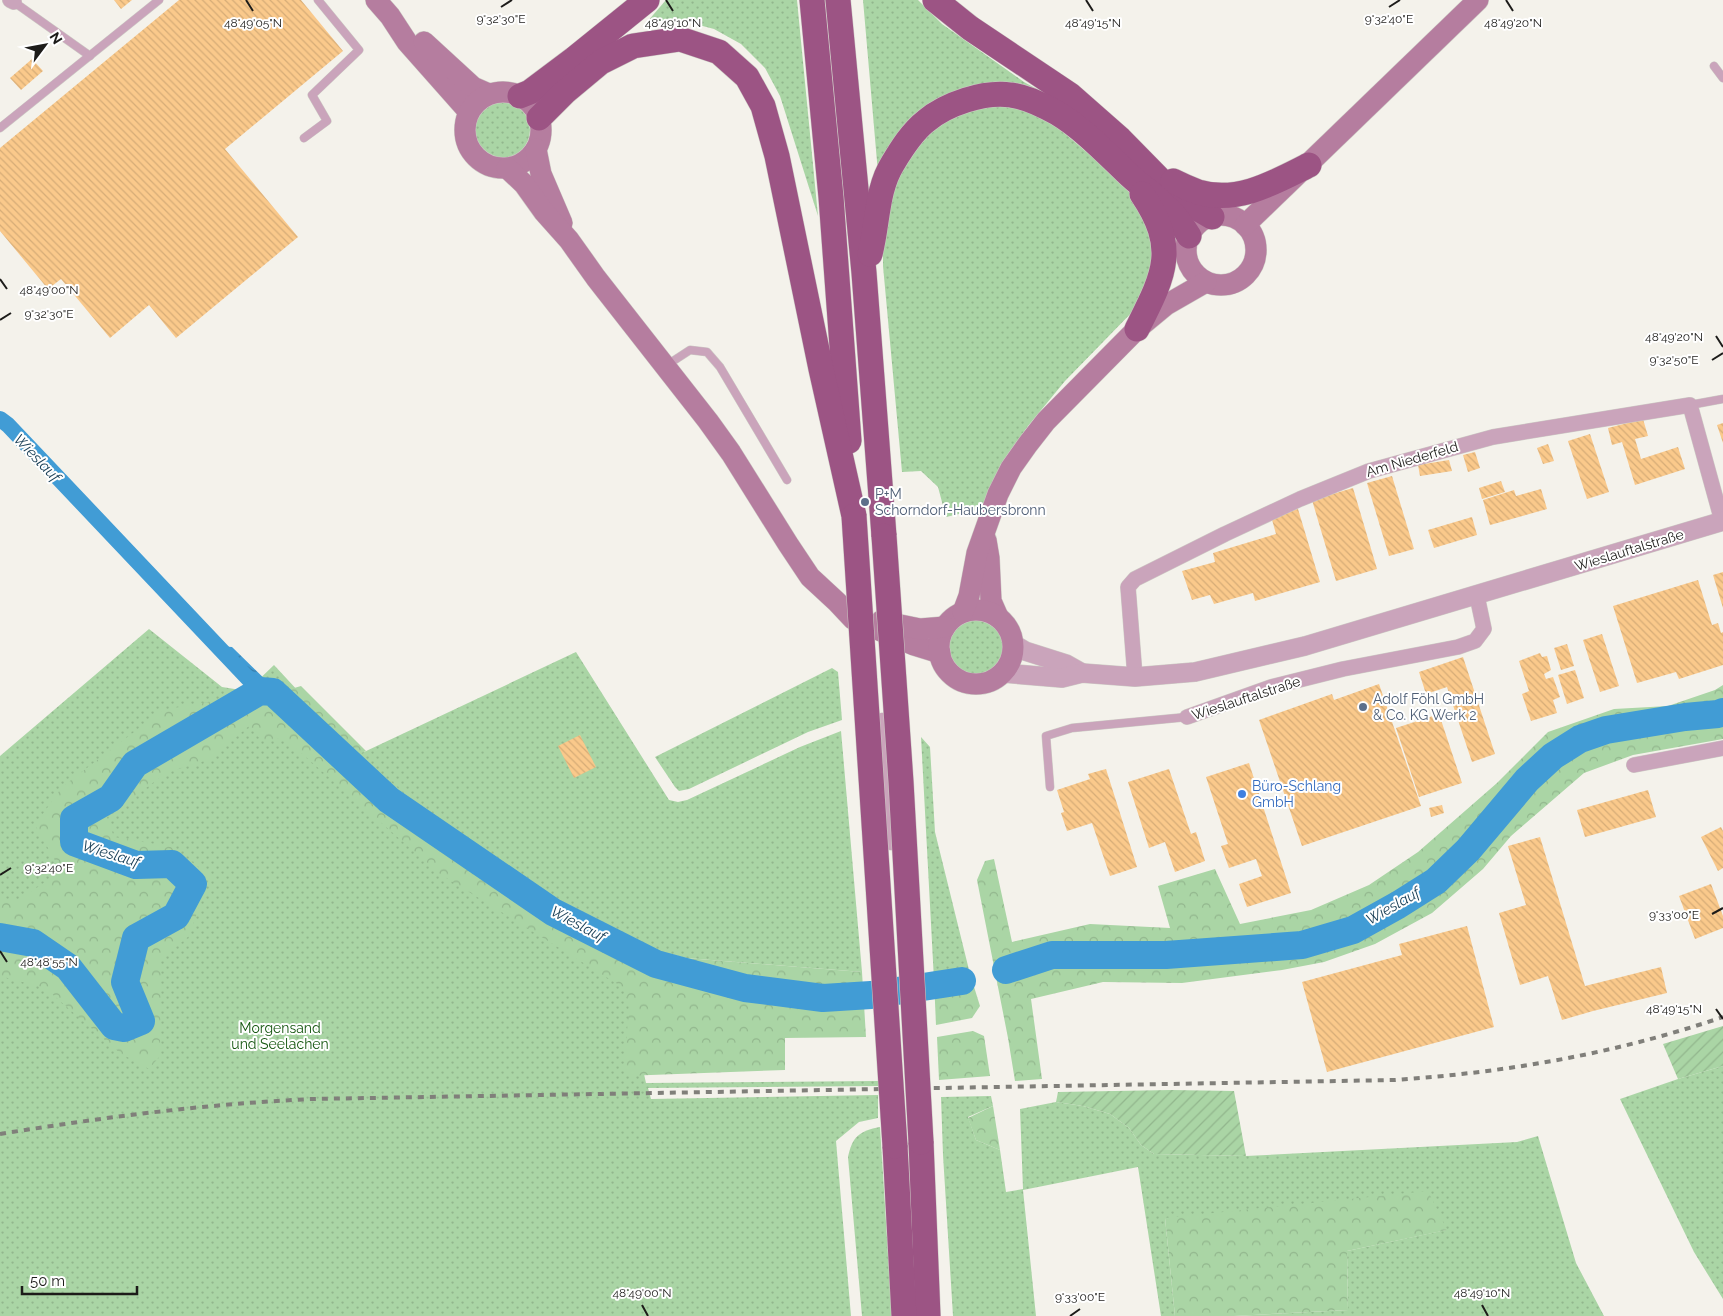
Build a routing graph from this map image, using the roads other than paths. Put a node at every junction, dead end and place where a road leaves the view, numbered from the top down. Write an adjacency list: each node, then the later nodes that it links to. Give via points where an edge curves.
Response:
1 (159, 0): 11 (lane)
2 (318, 0): 19 (lane, via 359,50 312,95 327,120)
3 (376, 0): 10 (main road)
4 (647, 0): 15 (highway, via 574,59)
5 (812, 0): 37 (highway, via 844,362)
6 (838, 0): 29 (highway)
7 (935, 0): 23 (highway, via 1094,115)
8 (1478, 0): 21 (main road)
9 (12, 1): 11 (lane)
10 (390, 16): 14 (main road, via 415,33 473,87); 16 (main road, via 407,42)
11 (90, 56): 18 (lane)
12 (1723, 68): 13 (lane, via 1714,66)
13 (1723, 78)
14 (489, 94): 15 (main road, via 505,92); 16 (main road)
15 (520, 96): 17 (main road, via 529,102)
16 (469, 112): 22 (main road, via 465,135 475,156 485,163)
17 (539, 118): 20 (main road, via 540,140); 37 (highway, via 601,62 633,46 680,39 718,52 747,77 762,106 778,156)
18 (0, 128)
19 (304, 138)
20 (536, 149): 22 (main road, via 528,158); 27 (main road, via 540,174)
21 (1309, 165): 23 (highway, via 1258,190 1218,196); 25 (main road)
22 (508, 168): 27 (main road)
23 (1138, 170): 24 (highway); 26 (highway); 29 (highway, via 1058,113 1035,102 1010,95 965,100 926,121 891,164 882,186 873,242); 32 (highway, via 1164,238 1164,263 1158,285)
24 (1212, 217): 25 (main road, via 1230,217); 26 (main road, via 1202,221)
25 (1245, 226): 30 (main road, via 1255,244 1252,266 1246,275 1227,285)
26 (1189, 236): 28 (main road)
27 (569, 240): 33 (main road)
28 (1188, 262): 30 (main road, via 1195,274); 31 (main road)
29 (864, 273): 57 (highway, bridge, via 900,772)
30 (1206, 282): 31 (main road)
31 (1166, 306): 32 (main road)
32 (1137, 329): 39 (main road, via 1046,421 1028,444 998,494)
33 (665, 366): 36 (lane, via 690,350 707,352 720,367); 41 (main road, via 731,453 810,577)
34 (1723, 399): 35 (lane)
35 (1690, 405): 38 (street); 49 (street, Am Niederfeld, via 1493,437 1369,471 1225,534 1135,579 1128,587)
36 (787, 480)
37 (854, 516): 56 (highway, bridge)
38 (1722, 521): 40 (street, Wieslauftalstraße)
39 (984, 532): 42 (main road, via 970,596); 43 (main road, via 991,601)
40 (1477, 596): 49 (street, Wieslauftalstraße, via 1305,646 1195,672); 51 (street, Wieslauftalstraße, via 1484,629 1476,641 1271,687)
41 (838, 602): 44 (main road, via 888,623 920,629); 46 (main road, via 853,619)
42 (963, 612): 43 (main road, via 990,612); 44 (main road)
43 (998, 617): 45 (main road)
44 (945, 627): 46 (main road, via 940,638)
45 (1014, 644): 47 (main road, via 1010,664); 48 (street, Wieslauftalstraße, via 1024,651 1066,664)
46 (940, 654): 47 (main road, via 944,666 961,681 981,684)
47 (1003, 673): 48 (street, Wieslauftalstraße, via 1062,678)
48 (1082, 673): 49 (street, Wieslauftalstraße)
49 (1135, 677)
50 (882, 717): 55 (lane)
51 (1187, 717): 54 (lane, Wieslauftalstraße, via 1072,728 1046,736)
52 (1723, 748): 53 (street)
53 (1634, 765)
54 (1050, 787)
55 (890, 846)
56 (904, 1316)
57 (928, 1316)

